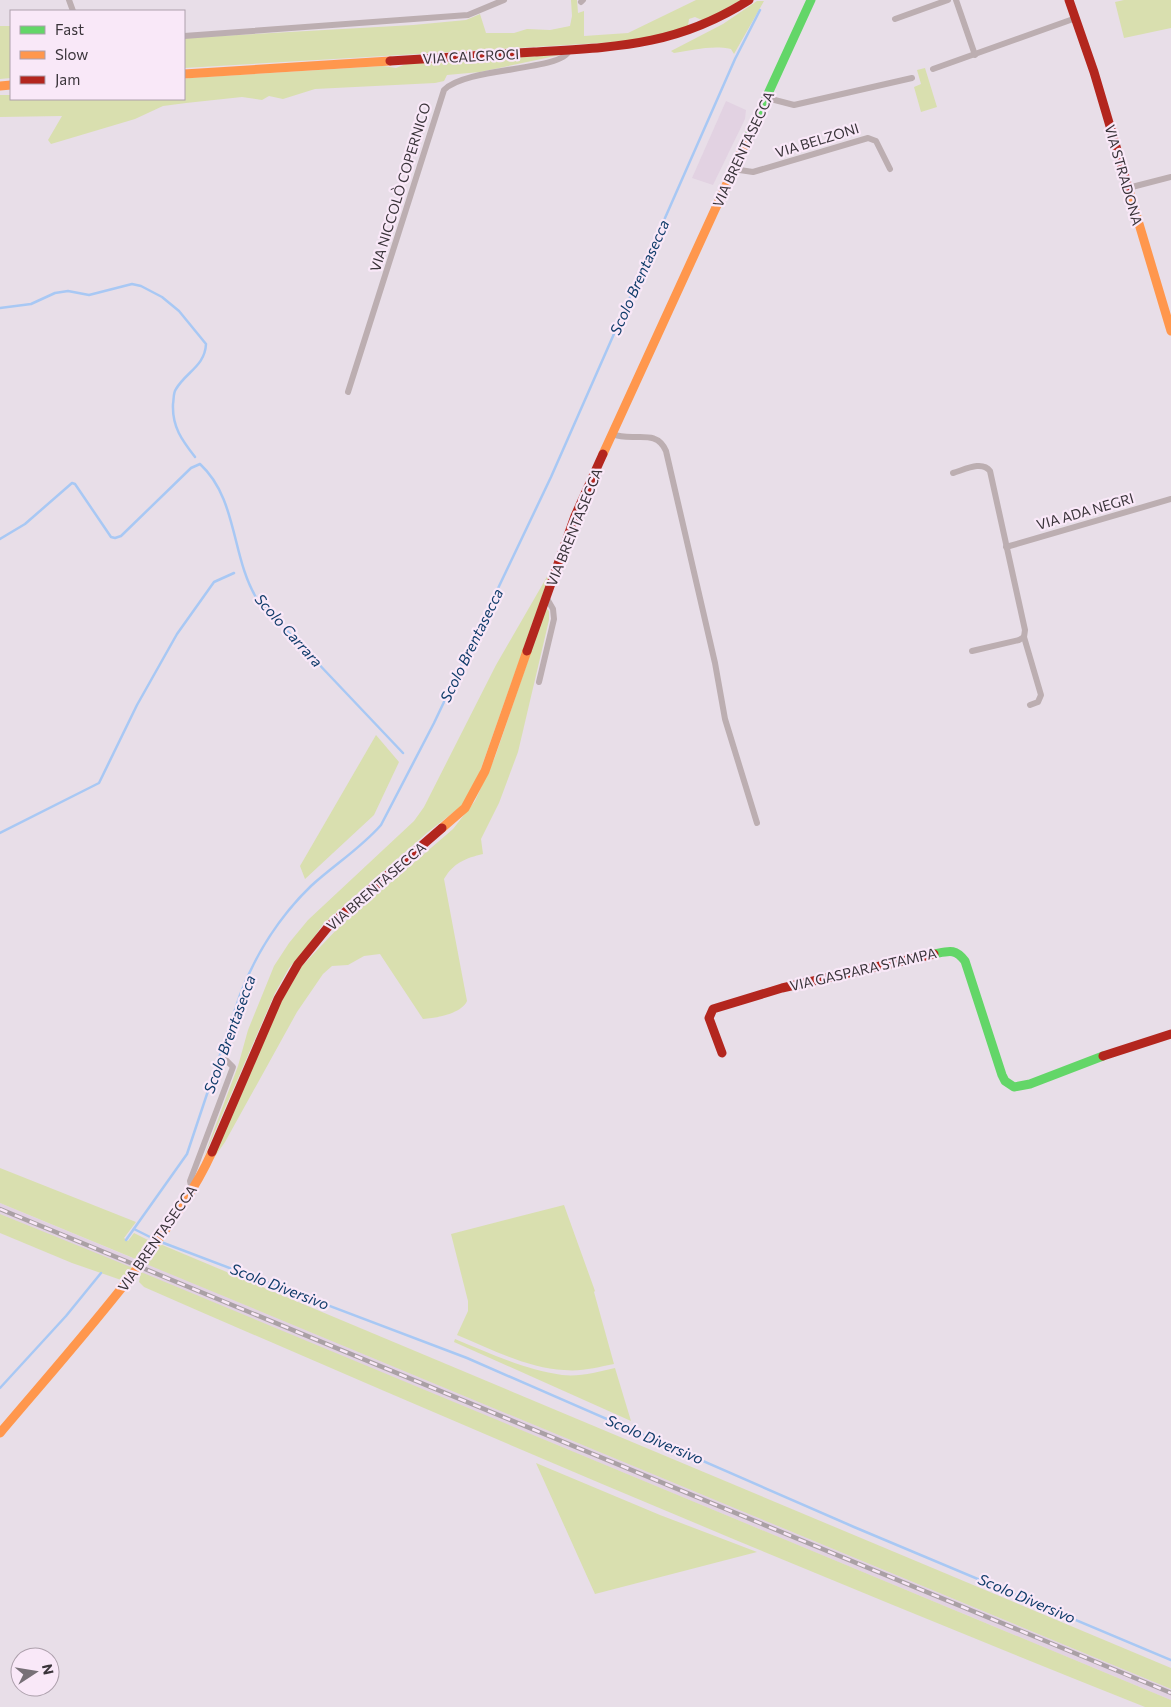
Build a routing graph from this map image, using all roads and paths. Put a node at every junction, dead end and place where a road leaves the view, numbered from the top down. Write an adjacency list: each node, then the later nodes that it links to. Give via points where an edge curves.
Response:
1 (504, 0): 9 (street, via 468,15)
2 (749, 0): 10 (street, VIA CALCROCI, via 715,20 668,38 624,47)
3 (811, 0): 15 (street, VIA BRENTASECCA)
4 (948, 0): 8 (street)
5 (956, 0): 11 (street)
6 (1069, 0): 7 (street, VIA STRADONA)
7 (1076, 18): 11 (street); 19 (street, VIA STRADONA)
8 (894, 19)
9 (185, 36)
10 (569, 51): 13 (street, VIA CALCROCI); 21 (street, VIA NICCOLÒ COPERNICO, via 562,58 544,63 456,81 444,90)
11 (975, 55): 12 (street)
12 (933, 69)
13 (185, 74)
14 (912, 78): 15 (street, via 794,105)
15 (767, 98): 16 (street, VIA BRENTASECCA)
16 (733, 169): 17 (street, VIA BELZONI, via 753,172 868,138 876,141); 22 (street, VIA BRENTASECCA)
17 (890, 169)
18 (1171, 178): 19 (street)
19 (1128, 188): 20 (street, VIA STRADONA)
20 (1171, 331)
21 (348, 392)
22 (613, 434): 26 (street, VIA BRENTASECCA, via 575,516); 31 (street, via 627,439 659,439 666,451 715,663 720,700)
23 (953, 473): 25 (street, via 982,466 990,471)
24 (1171, 499): 25 (street, VIA ADA NEGRI)
25 (1006, 547): 27 (street)
26 (546, 597): 29 (street, via 554,619); 35 (street, VIA BRENTASECCA, via 485,771 465,808 338,918 288,978)
27 (1024, 636): 28 (street); 30 (street, via 1041,695 1038,702)
28 (972, 651)
29 (539, 682)
30 (1030, 705)
31 (757, 824)
32 (1171, 1034): 33 (street, VIA GASPARA STAMPA, via 1014,1087 1002,1076 965,961 958,952 945,950 720,1006 710,1012)
33 (722, 1053)
34 (226, 1060): 35 (street, via 233,1067 190,1180)
35 (192, 1191): 36 (street, VIA BRENTASECCA, via 110,1305)
36 (0, 1433)

